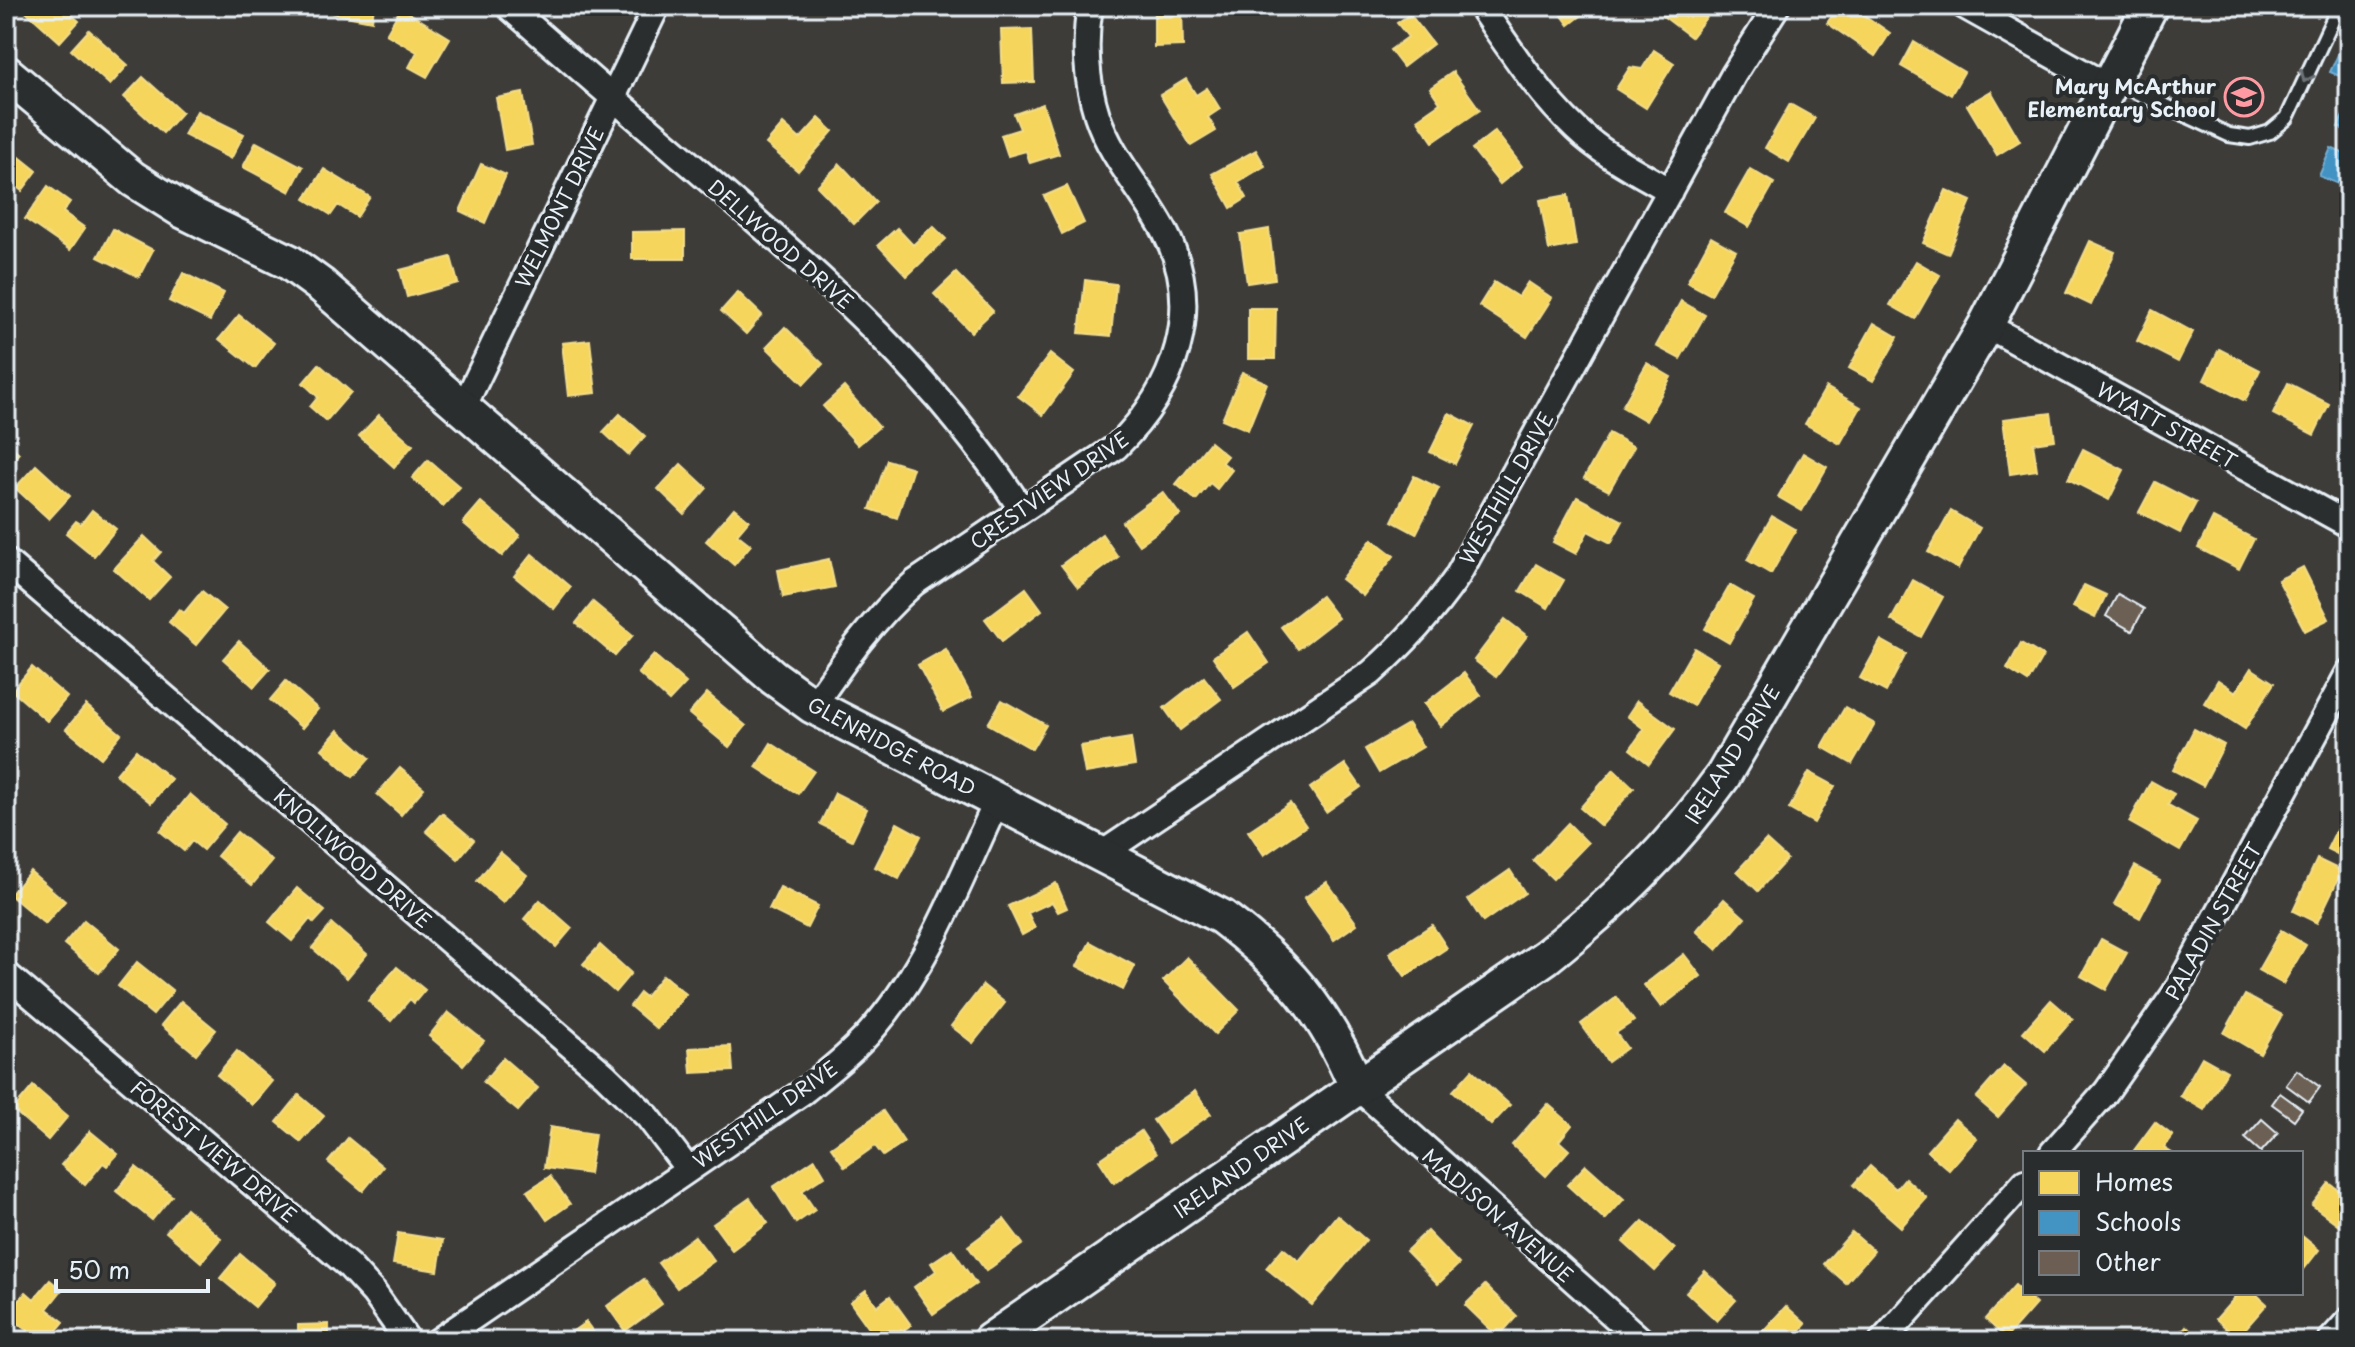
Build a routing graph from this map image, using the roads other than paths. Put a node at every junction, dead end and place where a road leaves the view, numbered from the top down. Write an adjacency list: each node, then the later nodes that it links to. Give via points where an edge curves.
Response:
1 (508, 6): 11 (street, DELLWOOD DRIVE)
2 (657, 6): 11 (street, WELMONT DRIVE)
3 (1090, 6): 15 (street, CRESTVIEW DRIVE, via 1087,58 1097,117 1174,252 1184,306 1181,338 1161,394 1139,425 1116,447)
4 (1480, 6): 12 (street, via 1533,81 1577,130)
5 (1777, 6): 12 (street, WESTHILL DRIVE)
6 (1964, 6): 10 (street)
7 (2150, 6): 10 (main road, IRELAND DRIVE)
8 (2339, 6): 10 (lane, one-way to 10, via 2287,118 2270,132 2250,138 2229,135)
9 (6, 73): 14 (main road, GLENRIDGE ROAD, via 133,179 184,211 289,262)
10 (2110, 84): 13 (main road, IRELAND DRIVE)
11 (612, 97): 14 (street, WELMONT DRIVE); 15 (street, DELLWOOD DRIVE, via 881,334 982,449)
12 (1670, 191): 21 (street, WESTHILL DRIVE, via 1457,577 1433,611 1371,673)
13 (1986, 325): 16 (street, WYATT STREET); 23 (main road, IRELAND DRIVE, via 1723,776 1688,825 1611,905 1557,949)
14 (463, 408): 19 (main road, GLENRIDGE ROAD)
15 (1022, 510): 19 (street, CRESTVIEW DRIVE, via 886,608)
16 (2349, 525)
17 (6, 561): 25 (street, KNOLLWOOD DRIVE, via 605,1075 648,1117)
18 (2349, 672): 24 (street, PALADIN STREET, via 2175,993 2106,1092)
19 (813, 706): 20 (main road, GLENRIDGE ROAD)
20 (997, 801): 21 (main road, GLENRIDGE ROAD); 25 (street, WESTHILL DRIVE, via 921,962 876,1026 804,1091)
21 (1103, 853): 23 (main road, GLENRIDGE ROAD, via 1190,897 1258,944 1318,1009)
22 (6, 974): 28 (street, FOREST VIEW DRIVE, via 349,1266)
23 (1357, 1087): 30 (main road, IRELAND DRIVE); 31 (street, MADISON AVENUE)
24 (2054, 1151)
25 (687, 1168): 29 (street, WESTHILL DRIVE)
26 (2023, 1184): 32 (street)
27 (2349, 1320): 33 (street)
28 (408, 1341)
29 (438, 1341)
30 (990, 1341)
31 (1642, 1341)
32 (1882, 1341)
33 (2330, 1341)

